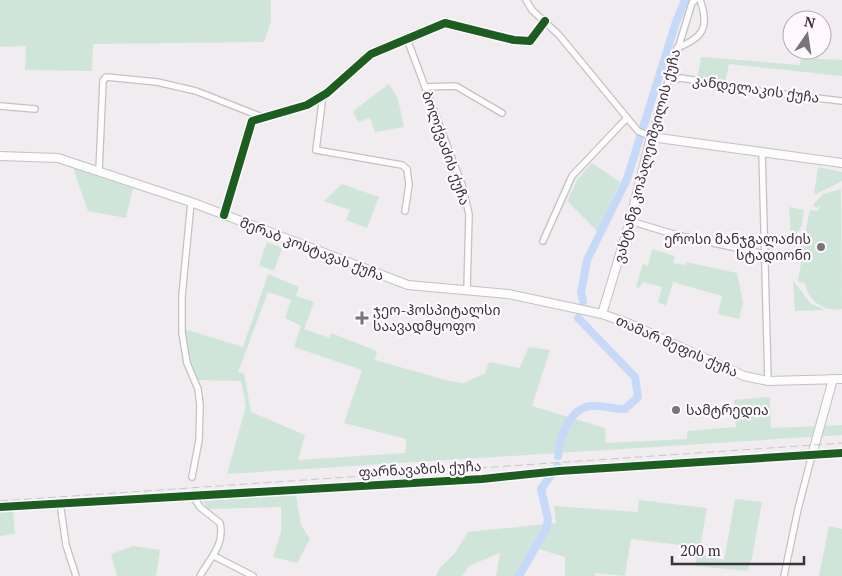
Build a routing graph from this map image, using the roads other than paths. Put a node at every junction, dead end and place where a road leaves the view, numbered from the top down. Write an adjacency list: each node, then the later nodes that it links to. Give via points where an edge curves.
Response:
1 (526, 0): 4 (street)
2 (695, 0): 6 (street, ვახტანგ კოპალეიშვილის ქუჩა)
3 (700, 0): 6 (street, via 705,13 704,27 698,38)
4 (545, 21): 5 (street, via 530,41 445,23); 15 (street)
5 (407, 39): 8 (street, ბოლქვაძის ქუჩა); 9 (street, via 371,54)
6 (677, 48): 7 (street, ვახტანგ კოპალეიშვილის ქუჩა)
7 (670, 80): 10 (street, კანდელაკის ქუჩა, via 681,78); 16 (street, ვახტანგ კოპალეიშვილის ქუჩა)
8 (425, 87): 13 (street, via 456,86); 29 (street, ბოლქვაძის ქუჩა, via 462,185 469,214)
9 (320, 98): 14 (street, via 307,105); 22 (street, via 316,150 402,165 407,170 409,185)
10 (842, 101)
11 (0, 106): 12 (street)
12 (35, 109)
13 (502, 113)
14 (262, 117): 20 (street, via 196,90 106,77 103,81); 23 (street, via 249,125)
15 (627, 118): 16 (street); 27 (street, via 572,176)
16 (644, 134): 17 (main road); 24 (main road, ვახტანგ კოპალეიშვილის ქუჩა)
17 (762, 151): 19 (main road); 25 (street)
18 (0, 156): 20 (main road, მერაბ კოსტავას ქუჩა, via 58,158)
19 (842, 164)
20 (99, 171): 21 (main road, მერაბ კოსტავას ქუჩა)
21 (191, 202): 23 (main road, მერაბ კოსტავას ქუჩა); 36 (street, via 182,324 187,363 198,389 200,405 199,440)
22 (404, 211)
23 (224, 215): 29 (main road, მერაბ კოსტავას ქუჩა, via 408,285)
24 (630, 221): 28 (street, via 680,236); 30 (main road, ვახტანგ კოპალეიშვილის ქუჩა)
25 (764, 239): 26 (street); 28 (street)
26 (790, 239)
27 (543, 241)
28 (765, 254): 33 (street)
29 (467, 290): 30 (main road, მერაბ კოსტავას ქუჩა, via 541,299)
30 (602, 314): 33 (main road, თამარ მეფის ქუჩა, via 744,376)
31 (833, 379): 32 (main road, თამარ მეფის ქუჩა); 33 (main road, თამარ მეფის ქუჩა); 35 (main road)
32 (842, 379)
33 (768, 380)
34 (842, 453): 35 (main road, ფარნავაზის ქუჩა)
35 (812, 455): 37 (street, ფარნავაზის ქუჩა); 44 (street)
36 (192, 478)
37 (193, 496): 38 (street, ფარნავაზის ქუჩა); 40 (street, via 200,507 220,523 220,539)
38 (60, 504): 39 (street, ფარნავაზის ქუჩა); 41 (street, via 66,545)
39 (0, 507)
40 (214, 556): 42 (street); 43 (street)
41 (76, 576)
42 (200, 576)
43 (252, 576)
44 (784, 576)

